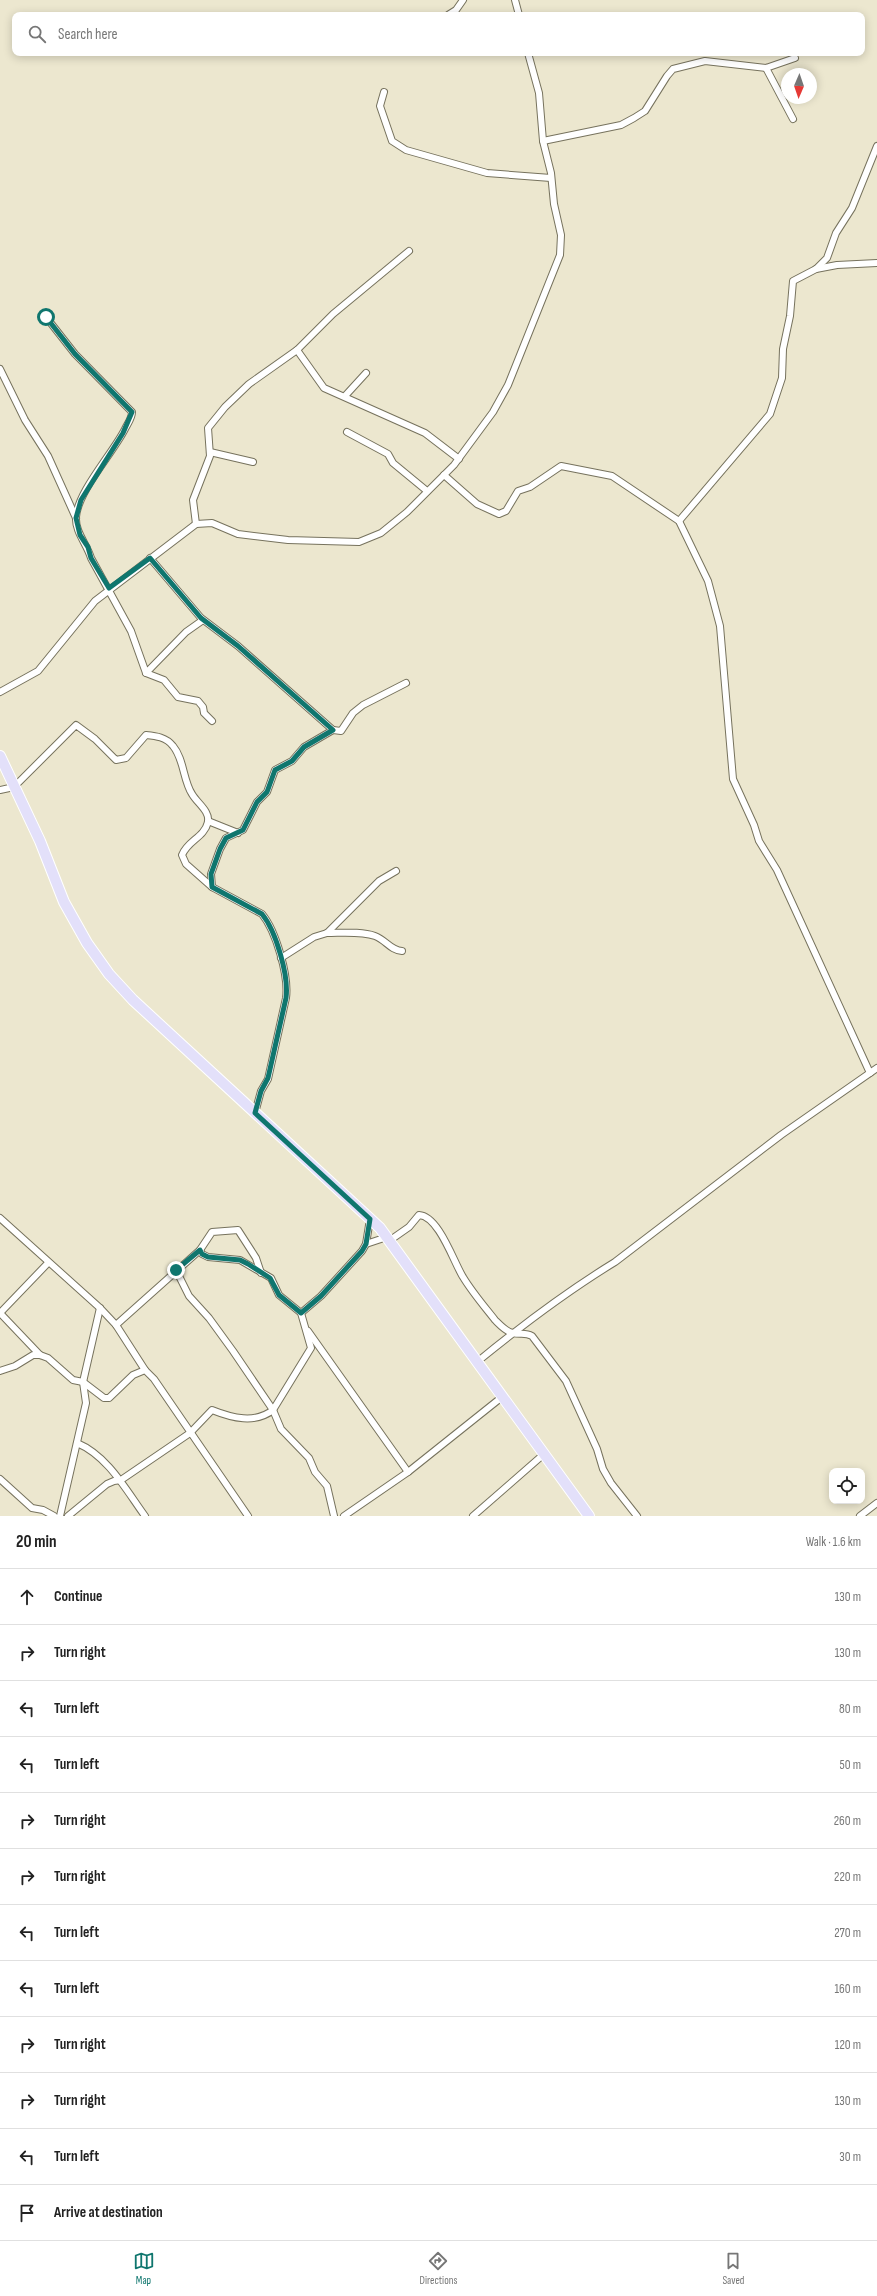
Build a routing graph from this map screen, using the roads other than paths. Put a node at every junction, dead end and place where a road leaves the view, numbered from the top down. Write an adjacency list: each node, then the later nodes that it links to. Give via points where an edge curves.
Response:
1 (463, 0): 3 (street)
2 (515, 0): 4 (street)
3 (453, 12)
4 (518, 12)
5 (529, 56): 10 (street, via 539,93)
6 (795, 58): 7 (street)
7 (766, 68): 9 (street); 10 (street, via 705,61 673,69 645,111 634,118 621,125)
8 (384, 92): 12 (street, via 380,106 392,141 406,150 487,173)
9 (793, 119)
10 (543, 141): 12 (street)
11 (877, 146): 15 (street, via 858,195 836,233 827,258)
12 (551, 178): 23 (street, via 561,235 560,255 501,400)
13 (409, 251): 17 (street, via 333,314)
14 (877, 263): 15 (street)
15 (816, 268): 28 (street, via 793,281 790,316 783,349 782,378 770,414)
16 (46, 317): 27 (street, via 75,354 132,412 123,433 81,500)
17 (297, 350): 20 (street, via 324,388); 22 (street, via 249,384 225,407 208,428)
18 (0, 369): 27 (street, via 25,420 48,456)
19 (366, 373): 20 (street)
20 (345, 396): 23 (street, via 425,433)
21 (347, 432): 26 (street, via 388,454 393,463)
22 (210, 452): 24 (street); 29 (street, via 194,492)
23 (459, 459): 25 (street)
24 (253, 462)
25 (444, 475): 26 (street); 28 (street, via 477,504 499,514 506,511 518,490 530,487 561,466 612,476)
26 (427, 491): 29 (street, via 407,512 381,533 359,542 288,540 238,534 212,524)
27 (76, 518): 31 (street, via 80,535)
28 (679, 521): 49 (street, via 708,580 720,626 733,779 759,841 777,870)
29 (196, 524): 30 (street)
30 (150, 558): 31 (street); 32 (street)
31 (109, 588): 33 (street, via 131,631); 35 (street, via 95,601 38,671)
32 (203, 620): 33 (street, via 186,632); 37 (street, via 238,646)
33 (146, 673): 36 (street, via 164,680 178,697 198,701)
34 (406, 683): 37 (street, via 363,705 353,713 341,731)
35 (0, 692)
36 (212, 721)
37 (333, 730): 42 (street, via 304,747 292,761 275,770 267,792 257,802 243,830)
38 (0, 756): 39 (main road)
39 (14, 787): 40 (street); 41 (street, via 76,725 116,760 126,758 146,735 158,736 175,747 191,794 204,808); 50 (main road, via 40,840 64,902 87,943 105,968 133,1000)
40 (0, 790)
41 (208, 821): 42 (street); 44 (street, via 204,832 186,846 182,855 186,864)
42 (238, 833): 44 (street, via 226,838 215,858 211,874)
43 (396, 871): 45 (street, via 379,881)
44 (212, 887): 47 (street, via 262,914 272,928)
45 (327, 933): 46 (street, via 376,936 395,950); 47 (street, via 308,940)
46 (402, 951)
47 (280, 958): 50 (street, via 286,998 268,1078 261,1091)
48 (877, 1068): 49 (street)
49 (870, 1073): 64 (street, via 781,1135 615,1262)
50 (255, 1113): 52 (main road)
51 (0, 1218): 56 (street)
52 (370, 1219): 53 (main road); 54 (street)
53 (388, 1239): 54 (street); 64 (street, via 408,1227 416,1216 423,1215 436,1226 463,1278 490,1314 501,1326); 66 (main road)
54 (366, 1244): 61 (street, via 321,1296)
55 (200, 1250): 57 (street); 58 (street, via 208,1257 240,1260); 58 (street, via 212,1232 238,1230 256,1258)
56 (48, 1263): 59 (street); 60 (street)
57 (176, 1270): 63 (street); 71 (street, via 189,1296 209,1318)
58 (261, 1272): 61 (street, via 273,1281 279,1295)
59 (100, 1308): 63 (street); 69 (street)
60 (0, 1313): 65 (street)
61 (301, 1313): 62 (street)
62 (302, 1323): 71 (street, via 311,1348); 75 (street)
63 (116, 1325): 67 (street)
64 (513, 1333): 66 (street); 88 (street, via 526,1333 532,1336 566,1381 597,1448 602,1469)
65 (40, 1355): 68 (street, via 33,1355 15,1366); 69 (street, via 48,1358 73,1380)
66 (476, 1362): 70 (main road)
67 (145, 1370): 69 (street, via 133,1375 109,1398 104,1398); 72 (street)
68 (0, 1371)
69 (83, 1382): 73 (street, via 86,1403)
70 (502, 1397): 74 (main road); 75 (street)
71 (273, 1410): 72 (street, via 263,1416 236,1419 212,1410); 84 (street, via 281,1429 309,1458 315,1472 327,1486)
72 (190, 1434): 77 (street); 83 (street)
73 (77, 1444): 77 (street, via 88,1448); 80 (street)
74 (544, 1454): 86 (street); 87 (main road)
75 (408, 1472): 85 (street)
76 (0, 1480): 79 (street, via 32,1508)
77 (121, 1480): 81 (street, via 107,1484); 82 (street)
78 (877, 1503): 89 (street)
79 (54, 1516)
80 (60, 1516)
81 (68, 1516)
82 (145, 1516)
83 (248, 1516)
84 (334, 1516)
85 (344, 1516)
86 (473, 1516)
87 (589, 1516)
88 (637, 1516)
89 (860, 1516)

